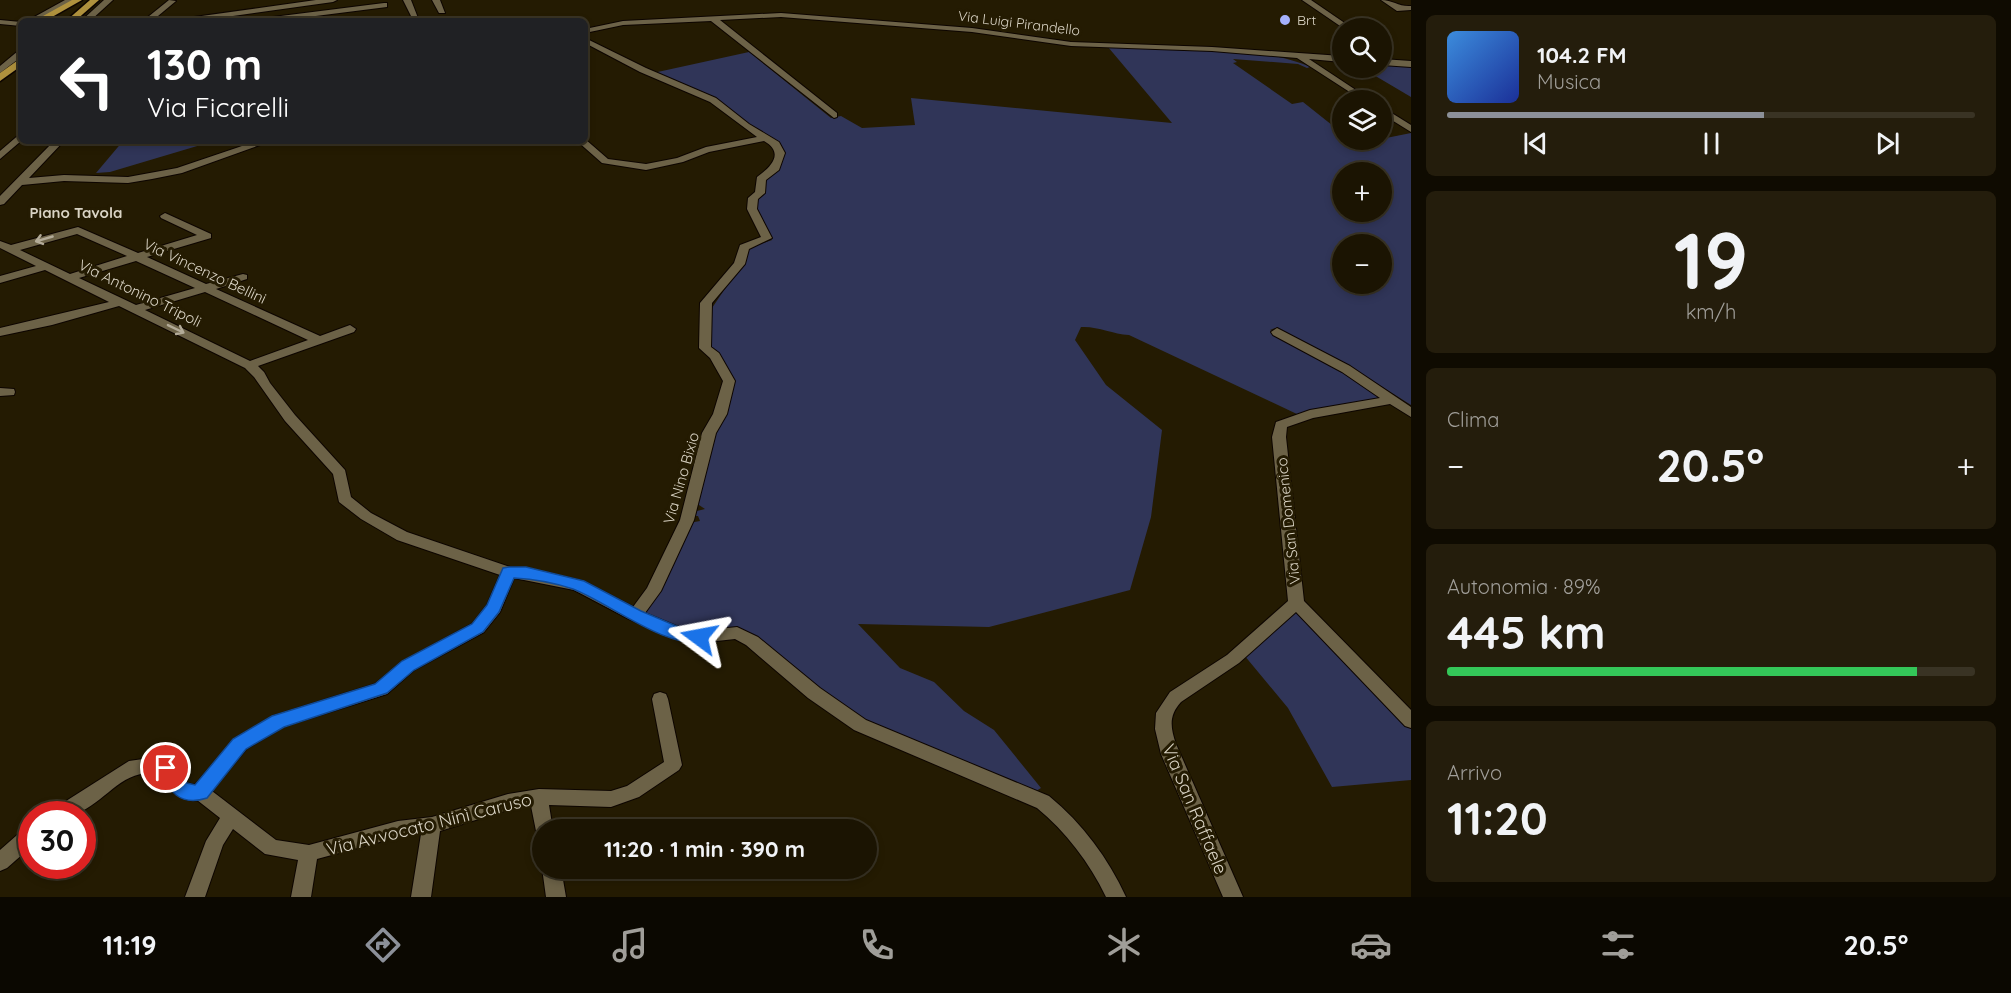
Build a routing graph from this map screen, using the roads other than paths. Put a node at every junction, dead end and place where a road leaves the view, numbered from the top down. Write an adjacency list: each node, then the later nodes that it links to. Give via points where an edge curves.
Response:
1 (71, 0): 20 (street)
2 (78, 0): 21 (main road)
3 (95, 0): 22 (main road)
4 (102, 0): 23 (main road)
5 (109, 0): 24 (street)
6 (166, 0): 7 (street); 17 (street)
7 (173, 0): 17 (street)
8 (333, 0): 13 (street)
9 (407, 0): 19 (street)
10 (436, 0): 18 (street)
11 (1306, 0): 30 (street)
12 (1385, 0): 16 (street, via 1400,9)
13 (281, 3): 26 (street); 27 (street)
14 (384, 5): 15 (street)
15 (367, 7): 28 (street)
16 (1411, 8)
17 (159, 10): 25 (street)
18 (442, 10)
19 (415, 16)
20 (37, 18)
21 (44, 18)
22 (74, 18)
23 (81, 18)
24 (88, 18)
25 (150, 18)
26 (198, 18)
27 (285, 18)
28 (292, 18)
29 (712, 18): 33 (street, Via Luigi Pirandello, via 623,23); 37 (street, Via Luigi Pirandello, via 797,15 972,30 1071,44); 50 (street)
30 (1333, 18)
31 (0, 22): 32 (street)
32 (18, 24)
33 (588, 30)
34 (588, 41): 53 (street, Via Nino Bixio, via 713,100)
35 (1332, 51): 37 (street, via 1288,51)
36 (18, 55): 45 (street)
37 (1286, 55): 39 (street, Via Luigi Pirandello)
38 (0, 56): 41 (street)
39 (1298, 56): 40 (street, Via Luigi Pirandello); 49 (street)
40 (1332, 58)
41 (0, 63)
42 (18, 63): 47 (main road)
43 (1392, 63): 44 (street)
44 (1411, 64)
45 (0, 70)
46 (18, 70): 48 (main road)
47 (0, 78)
48 (0, 84)
49 (1352, 90)
50 (834, 115)
51 (1392, 117): 52 (street)
52 (1411, 129)
53 (765, 138): 57 (street, via 646,167 605,161); 80 (street, Via Nino Bixio, via 776,144 780,153 776,168 761,179 760,193 753,198 752,209 766,238 744,247 739,264 706,303 705,348 715,356 729,381 720,414 709,433 687,520 653,591)
54 (18, 141): 58 (street)
55 (56, 144): 59 (street)
56 (257, 144): 59 (street, via 186,169 128,180 64,178)
57 (585, 144)
58 (0, 156)
59 (20, 182): 60 (street)
60 (0, 202)
61 (165, 216): 63 (street, via 207,236)
62 (5, 246): 63 (street, Via Vincenzo Bellini, one-way to 62, via 78,230); 64 (street, Via Antonino Tripoli)
63 (140, 257): 65 (street); 68 (street, Via Vincenzo Bellini)
64 (46, 266): 65 (street, Via Antonino Tripoli); 67 (street)
65 (70, 277): 69 (street, Via Antonino Tripoli)
66 (243, 277): 68 (street)
67 (0, 280)
68 (207, 288): 70 (street); 74 (street, Via Vincenzo Bellini)
69 (121, 302): 70 (street, Via Antonino Tripoli); 72 (street)
70 (136, 309): 75 (street, Via Antonino Tripoli, one-way to 75)
71 (350, 329): 74 (street)
72 (0, 332)
73 (1277, 332): 76 (street)
74 (319, 340): 75 (street)
75 (249, 365): 78 (street, Via Antonino Tripoli, via 340,473 344,499 402,536)
76 (1393, 400): 77 (street); 79 (street, Via San Domenico, via 1310,414 1281,425 1279,437)
77 (1410, 410)
78 (509, 572): 80 (street, Via Antonino Tripoli, via 578,585); 83 (street, via 494,608 478,628 408,666 381,689 279,721 240,744)
79 (1296, 603): 82 (street, Via San Domenico); 98 (street, Via San Raffaele, via 1232,659 1184,690 1164,713 1164,737 1172,762)
80 (635, 615): 97 (street, Via Antonino Tripoli, via 679,634 699,637 737,633 860,725 1043,802 1084,846)
81 (660, 699): 84 (street, Via Avvocato Ninì Caruso, via 673,765 633,792 611,800)
82 (1411, 721)
83 (200, 792): 85 (street, Via Avvocato Ninì Caruso, via 188,793 166,768 150,765 129,768); 86 (street, Via Avvocato Ninì Caruso)
84 (539, 797): 87 (street); 88 (street, Via Avvocato Ninì Caruso, via 508,802)
85 (80, 801)
86 (231, 817): 90 (street, Via Avvocato Ninì Caruso, via 272,848); 93 (street, via 215,841)
87 (542, 819)
88 (432, 825): 90 (street, Via Avvocato Ninì Caruso, via 398,829); 95 (street)
89 (18, 846): 91 (street)
90 (309, 853): 94 (street)
91 (0, 862)
92 (553, 879): 96 (street)
93 (195, 897)
94 (301, 897)
95 (421, 897)
96 (556, 897)
97 (1116, 897)
98 (1233, 897)

